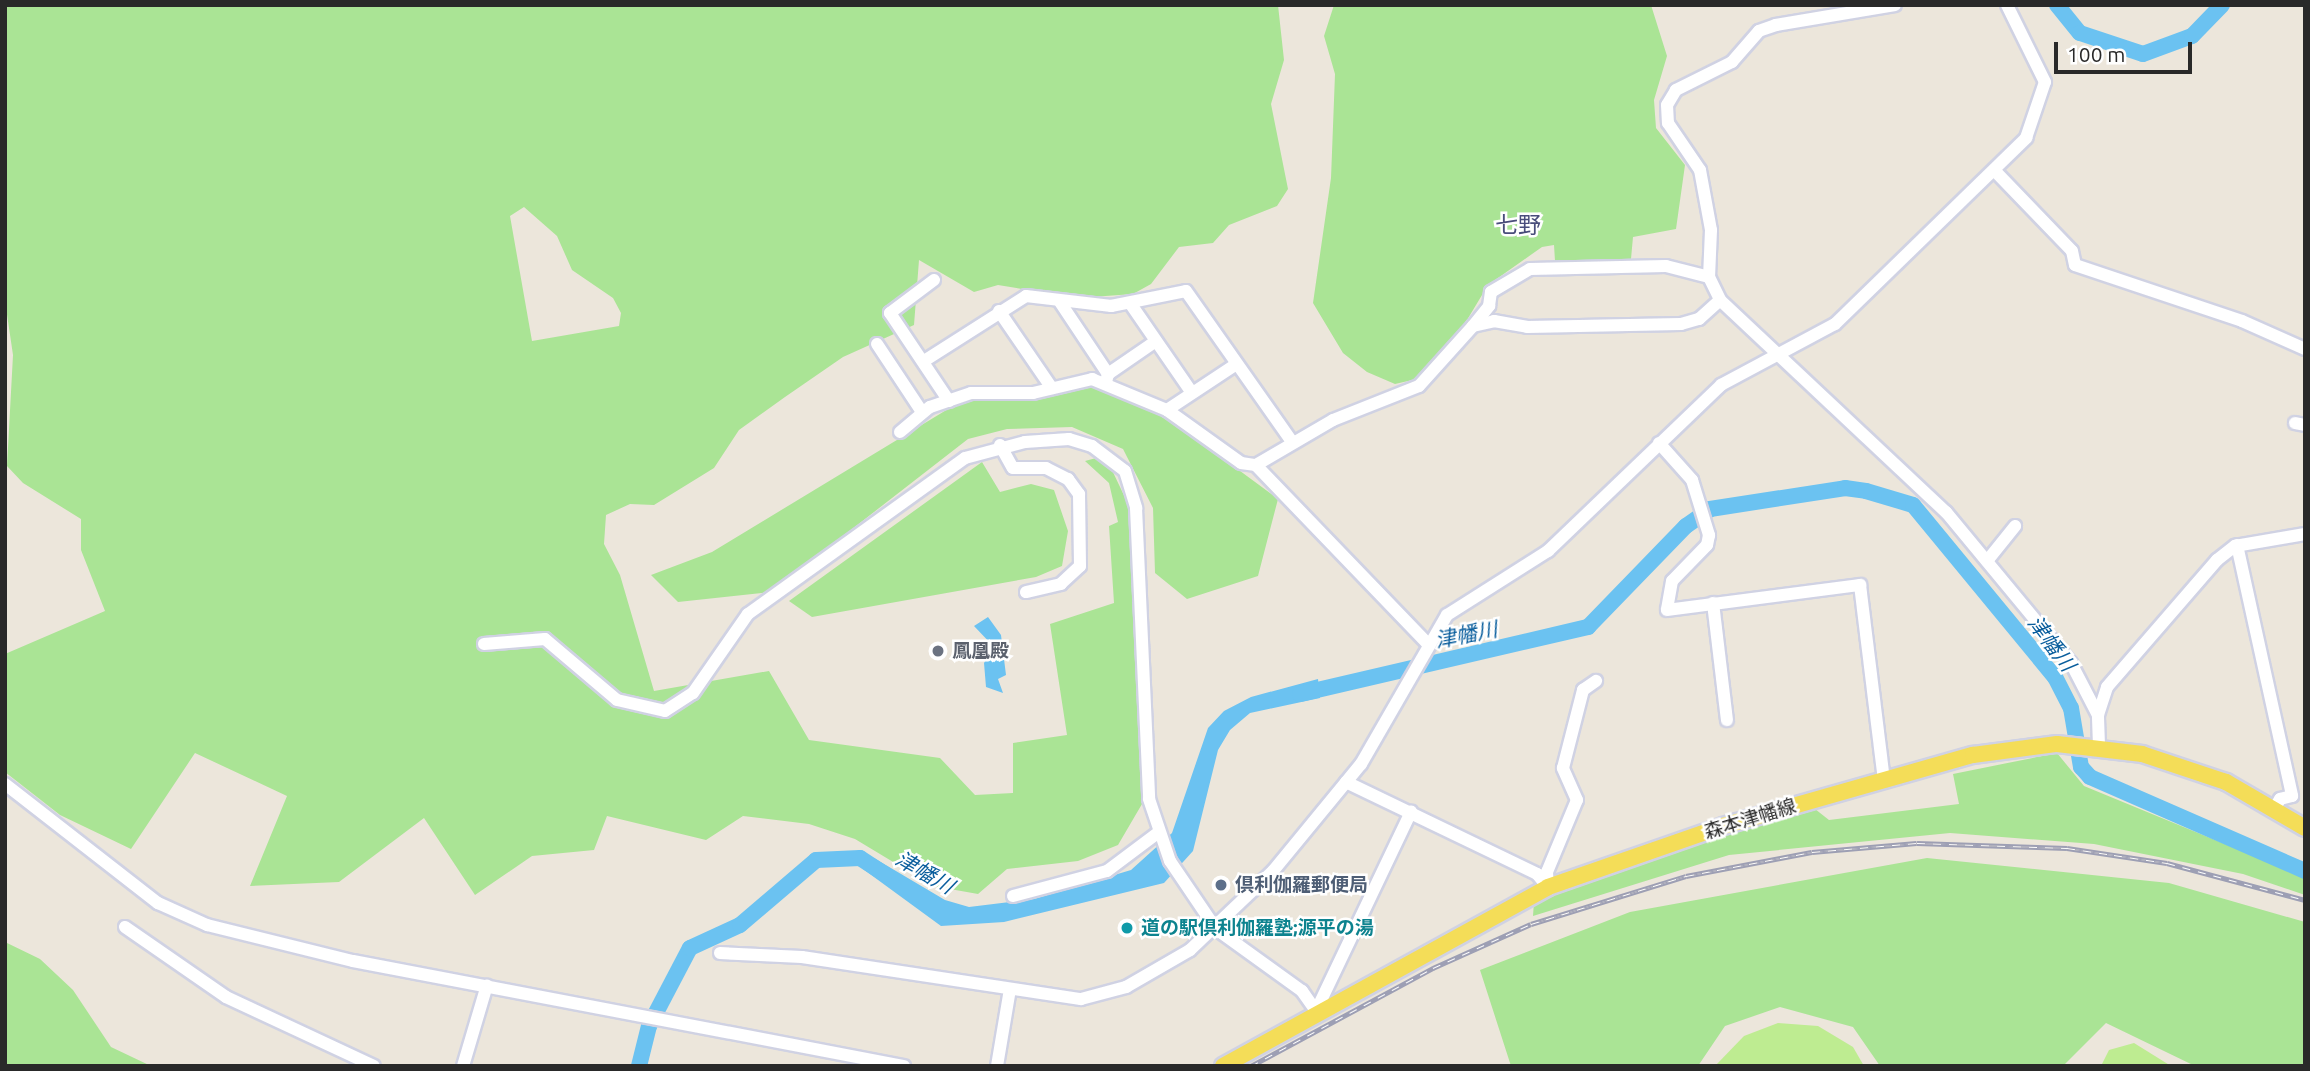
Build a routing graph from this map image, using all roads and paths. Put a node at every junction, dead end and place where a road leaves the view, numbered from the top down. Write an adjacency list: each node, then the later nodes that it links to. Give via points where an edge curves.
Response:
1 (1895, 5): 4 (street, via 1776,24 1759,31 1732,62 1676,90 1667,105 1668,123 1700,170 1711,230)
2 (2007, 5): 3 (street, via 2045,82 2036,123)
3 (1994, 170): 13 (street, via 2073,251 2075,265 2242,320); 14 (street, via 1872,293 1835,324)
4 (1710, 277): 6 (street); 10 (street, via 1666,266 1530,269 1491,292 1489,306)
5 (934, 280): 15 (street, via 890,313)
6 (1720, 300): 10 (street, via 1699,319 1681,324 1527,327 1505,321); 14 (street)
7 (1060, 302): 8 (street); 9 (street, via 1026,296); 17 (street)
8 (1130, 303): 11 (street); 16 (street, via 1150,294 1186,291)
9 (999, 311): 15 (street); 18 (street)
10 (1473, 326): 24 (street, via 1419,386 1390,393)
11 (1156, 341): 17 (street); 19 (street)
12 (877, 344): 22 (street)
13 (2305, 349)
14 (1779, 353): 25 (street, via 1721,385); 31 (street, via 1947,512)
15 (924, 361): 20 (street)
16 (1235, 365): 19 (street); 24 (street)
17 (1107, 378): 18 (street); 21 (street, via 1147,406)
18 (1051, 387): 20 (street, via 1021,394 987,388)
19 (1192, 393): 21 (street)
20 (949, 401): 22 (street)
21 (1167, 410): 27 (street, via 1241,463)
22 (922, 412): 23 (street)
23 (900, 432)
24 (1292, 442): 27 (street)
25 (1659, 443): 33 (street, via 1696,491 1709,535 1707,545 1671,581 1667,610); 34 (street, via 1548,551 1447,615)
26 (1000, 445): 32 (street, via 1013,468 1046,468 1068,479 1079,494 1080,566 1061,584); 35 (street, via 965,458 765,600 737,627 680,706 633,709 545,639); 46 (street, via 1069,439 1092,446 1125,471 1136,508 1149,799)
27 (1256, 465): 34 (street)
28 (2015, 526): 31 (street)
29 (2305, 534): 30 (street)
30 (2237, 545): 37 (street, via 2217,560 2123,668); 43 (street, via 2292,796 2280,799)
31 (1987, 561): 37 (street, via 2071,663)
32 (1026, 592)
33 (1713, 603): 38 (street); 40 (street, via 1860,585)
34 (1427, 643): 41 (street, via 1405,691)
35 (484, 644)
36 (1596, 681): 47 (street, via 1583,690 1563,768 1577,800 1546,872)
37 (2098, 715): 39 (street)
38 (1727, 720)
39 (2099, 746): 40 (main road, 森本津幡線, via 2057,744 1973,755); 43 (main road, 森本津幡線, via 2183,763)
40 (1884, 780): 47 (main road, 森本津幡線, via 1723,826)
41 (1346, 782): 44 (street); 50 (street)
42 (5, 784): 52 (street, via 158,903 207,925)
43 (2274, 810): 45 (main road, 森本津幡線)
44 (1411, 812): 47 (street, via 1537,874); 54 (street)
45 (2305, 828)
46 (1159, 832): 48 (street, via 1107,871); 50 (street, via 1184,890)
47 (1548, 887): 54 (main road, 森本津幡線)
48 (1013, 896)
49 (125, 927): 55 (street, via 226,997)
50 (1216, 929): 53 (street, via 1191,950 1100,995); 54 (street, via 1302,991)
51 (720, 953): 53 (street, via 802,957)
52 (487, 985): 56 (street); 57 (street)
53 (1010, 989): 58 (street)
54 (1316, 1011): 59 (main road, 森本津幡線)
55 (374, 1066)
56 (463, 1066)
57 (904, 1066)
58 (998, 1066)
59 (1223, 1066)

